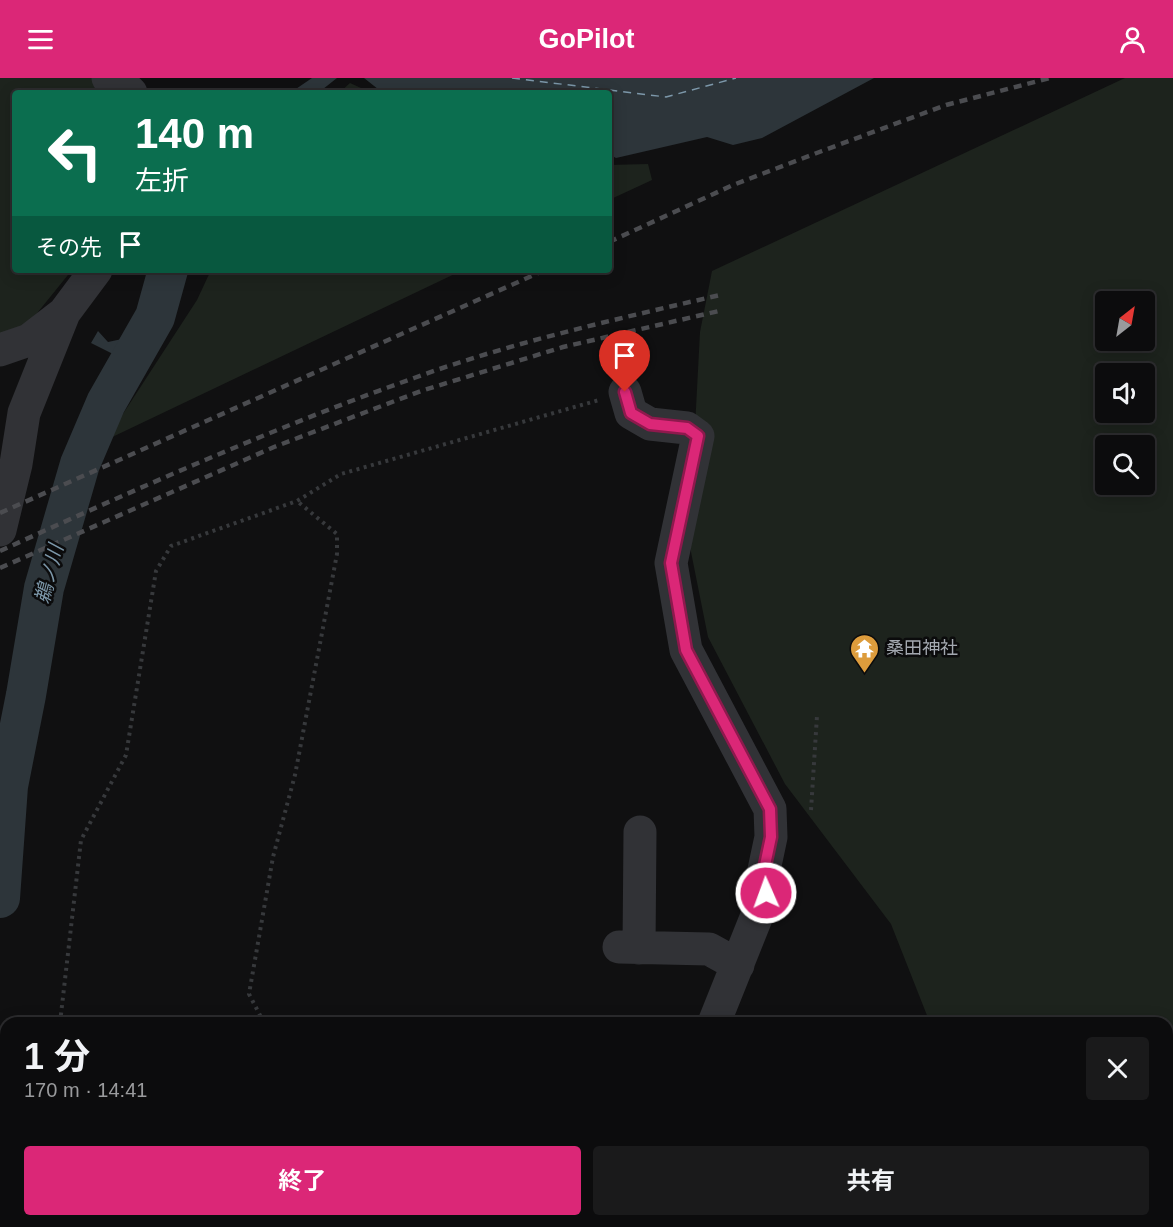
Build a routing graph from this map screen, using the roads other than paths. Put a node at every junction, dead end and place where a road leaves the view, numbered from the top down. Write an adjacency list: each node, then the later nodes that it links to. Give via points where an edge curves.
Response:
1 (108, 78): 2 (street)
2 (128, 90)
3 (94, 273): 4 (street)
4 (64, 313): 5 (street, via 29,340); 7 (street, via 24,413)
5 (0, 350)
6 (625, 392): 10 (street, via 631,413 650,424 687,428 698,436 671,563 686,650 770,809 771,837 764,870 766,893)
7 (8, 466): 8 (street)
8 (0, 530)
9 (640, 832): 10 (street, via 629,948 709,949)
10 (738, 965): 11 (street)
11 (716, 1017)

